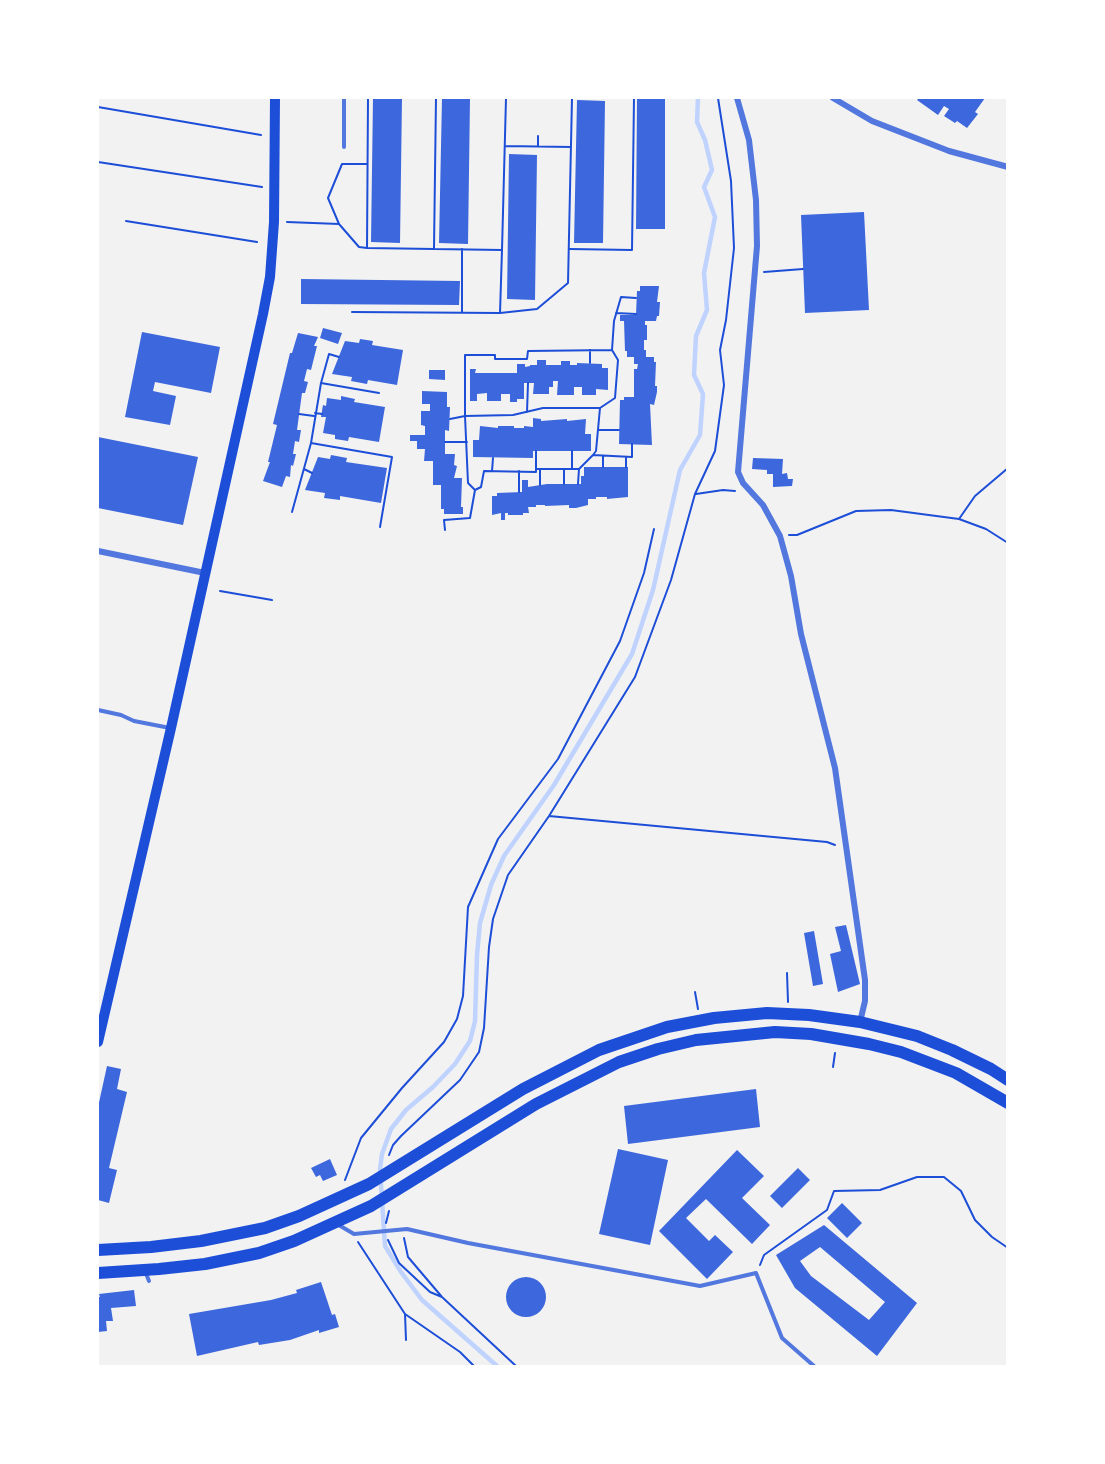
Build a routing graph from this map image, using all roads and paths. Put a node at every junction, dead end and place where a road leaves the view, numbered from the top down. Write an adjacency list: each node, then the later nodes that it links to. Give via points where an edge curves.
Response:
1 (275, 98): 23 (main road)
2 (345, 98): 16 (lane)
3 (368, 98): 19 (path)
4 (436, 98): 27 (path)
5 (506, 98): 14 (path)
6 (572, 98): 17 (path)
7 (634, 98): 29 (path, via 632,250)
8 (718, 98): 83 (path, via 731,181 734,248 720,350 724,385 721,421 716,451)
9 (737, 98): 80 (street, via 749,140 756,200 757,246 738,464)
10 (833, 98): 20 (street, via 883,125 949,151)
11 (98, 107): 12 (path)
12 (261, 135)
13 (538, 136): 15 (path)
14 (505, 146): 15 (path); 30 (path)
15 (537, 146): 17 (path)
16 (344, 147)
17 (572, 147): 29 (path)
18 (98, 162): 21 (path)
19 (367, 164): 24 (path, via 342,164 328,198); 26 (path)
20 (1008, 167)
21 (262, 187)
22 (126, 221): 25 (path)
23 (274, 222): 24 (path); 92 (main road, via 263,314)
24 (339, 224): 26 (path, via 359,247)
25 (257, 242)
26 (367, 248): 27 (path)
27 (434, 248): 28 (path)
28 (462, 249): 30 (path); 35 (path)
29 (570, 249): 36 (path, via 568,283 537,309)
30 (502, 250): 36 (path)
31 (803, 269): 32 (path)
32 (770, 271)
33 (636, 298): 37 (path, via 621,297)
34 (352, 312): 35 (path)
35 (462, 312): 36 (path)
36 (500, 313)
37 (616, 314): 38 (path); 40 (path)
38 (636, 314)
39 (590, 350): 40 (path); 42 (path); 51 (path, via 528,351 527,359 465,355)
40 (612, 350): 46 (path, via 618,360 615,398)
41 (339, 357): 43 (path, via 329,354)
42 (590, 363)
43 (321, 383): 45 (path); 49 (path)
44 (528, 383): 47 (path)
45 (379, 393)
46 (600, 408): 47 (path, via 543,408); 53 (path)
47 (527, 412): 51 (path)
48 (299, 414): 49 (path)
49 (315, 414): 50 (path); 57 (path)
50 (322, 414)
51 (465, 416): 52 (path); 56 (path)
52 (450, 419)
53 (598, 430): 54 (path); 61 (path)
54 (620, 430)
55 (446, 442): 56 (path)
56 (467, 442): 81 (path, via 468,483)
57 (311, 443): 69 (path); 86 (path, via 392,457)
58 (632, 444): 63 (path, via 632,457)
59 (536, 451): 70 (path)
60 (572, 451): 67 (path)
61 (593, 455): 62 (path); 73 (path)
62 (603, 456): 63 (path); 65 (path)
63 (626, 457): 66 (path)
64 (493, 458): 74 (path)
65 (603, 467)
66 (626, 467)
67 (572, 468): 72 (path); 73 (path)
68 (1008, 468): 85 (path, via 975,496)
69 (304, 469): 76 (path); 84 (path)
70 (536, 469): 71 (path); 75 (path)
71 (540, 469): 72 (path); 79 (path)
72 (564, 469): 77 (path)
73 (579, 469): 78 (path)
74 (492, 471): 75 (path); 81 (path, via 484,471 481,487)
75 (519, 471): 82 (path)
76 (312, 473)
77 (564, 484)
78 (578, 484)
79 (540, 485)
80 (746, 487): 83 (path); 89 (street, via 764,506)
81 (475, 490): 88 (path, via 470,518 444,520)
82 (519, 492)
83 (695, 494): 97 (path, via 671,580 635,676)
84 (292, 512)
85 (959, 519): 89 (path, via 891,510 856,511 797,535); 90 (path)
86 (380, 527)
87 (654, 529): 108 (path, via 644,573 620,641 558,759 498,839 468,907 463,996 458,1018 444,1042 361,1138)
88 (445, 530)
89 (780, 537): 98 (street, via 835,768)
90 (1008, 543)
91 (98, 551): 92 (street)
92 (205, 573): 96 (main road)
93 (220, 591): 94 (path)
94 (272, 600)
95 (98, 710): 96 (lane)
96 (171, 728): 104 (main road)
97 (549, 816): 98 (path, via 827,842); 107 (path, via 508,875 493,919 479,1052 460,1080 393,1145)
98 (845, 850): 103 (street, via 865,980)
99 (787, 973): 101 (path)
100 (695, 992): 102 (path)
101 (789, 1014): 102 (main road); 103 (main road)
102 (700, 1020): 107 (main road, via 599,1050 523,1089 429,1148)
103 (860, 1022): 105 (main road, via 952,1050)
104 (98, 1042)
105 (1008, 1080)
106 (1008, 1103): 109 (main road, via 946,1069 869,1044 775,1032 696,1040 619,1062 536,1104 398,1190)
107 (392, 1162): 108 (main road, via 369,1184)
108 (338, 1200): 114 (main road, via 282,1223 233,1235)
109 (336, 1223): 111 (lane); 115 (main road, via 259,1253 147,1276)
110 (402, 1230): 111 (lane); 116 (lane, via 700,1286); 117 (path, via 408,1257)
111 (354, 1234): 118 (path)
112 (388, 1245): 117 (path, via 399,1263 430,1292)
113 (1008, 1248): 116 (path, via 975,1220 961,1191 944,1177 917,1177 880,1190 834,1191 827,1210 764,1256)
114 (98, 1250)
115 (98, 1273)
116 (756, 1273): 122 (lane, via 782,1338)
117 (442, 1297): 121 (path)
118 (405, 1314): 119 (path); 120 (path)
119 (406, 1340)
120 (474, 1366)
121 (516, 1366)
122 (814, 1366)

